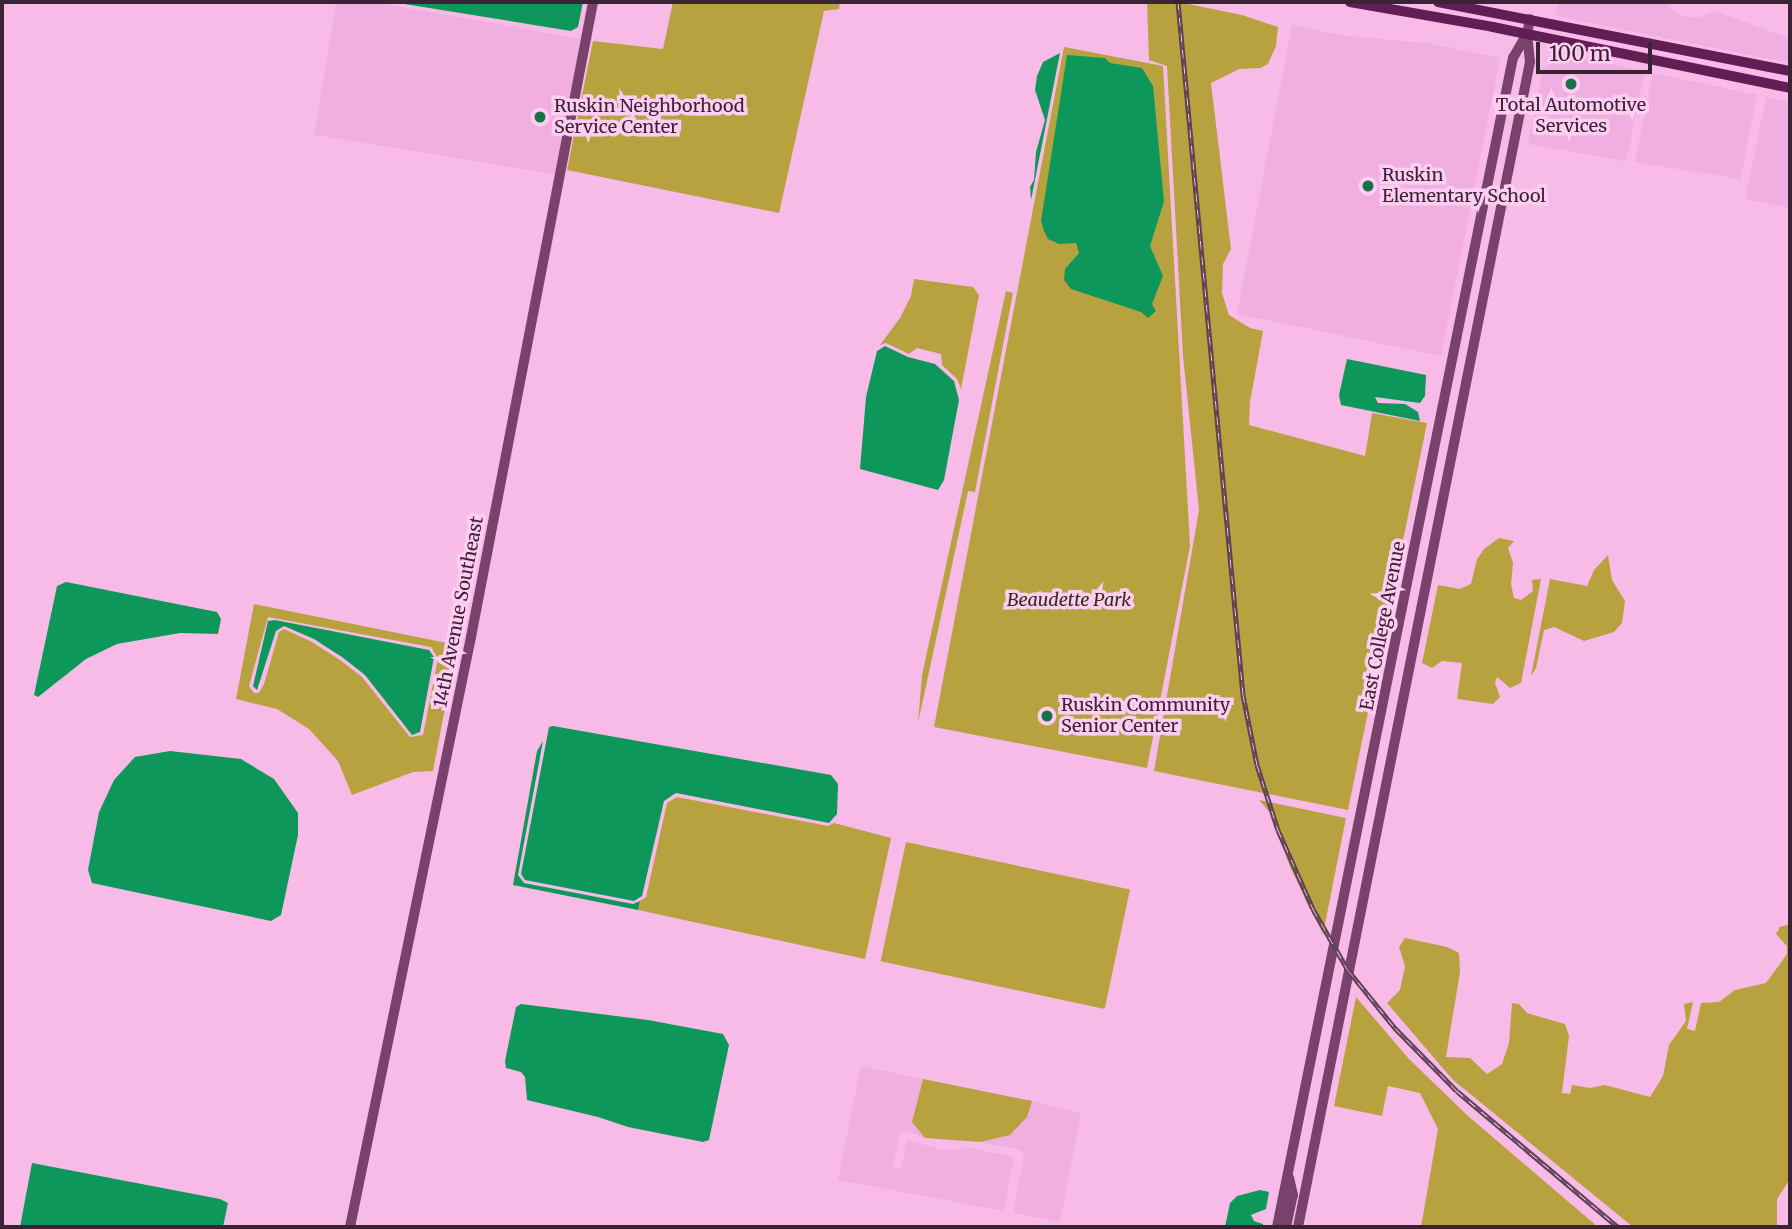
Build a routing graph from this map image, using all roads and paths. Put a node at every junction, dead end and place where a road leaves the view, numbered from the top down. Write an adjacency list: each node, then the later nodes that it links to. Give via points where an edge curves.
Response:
1 (593, 2): 13 (main road, 14th Avenue Southeast, via 471,637)
2 (1350, 2): 5 (main road)
3 (1438, 2): 4 (main road)
4 (1530, 19): 5 (main road, East College Avenue); 6 (main road)
5 (1527, 34): 7 (main road); 10 (main road, East College Avenue, via 1530,62); 11 (main road, East College Avenue, via 1513,58)
6 (1673, 48): 7 (main road, via 1654,55); 8 (main road)
7 (1651, 61): 9 (main road)
8 (1790, 71)
9 (1790, 89)
10 (1413, 644): 11 (main road, via 1400,645); 16 (main road, East College Avenue)
11 (1393, 652): 12 (main road, East College Avenue)
12 (1288, 1173): 14 (main road, East College Avenue); 15 (main road, via 1293,1195)
13 (350, 1227)
14 (1278, 1227)
15 (1286, 1227)
16 (1298, 1227)

